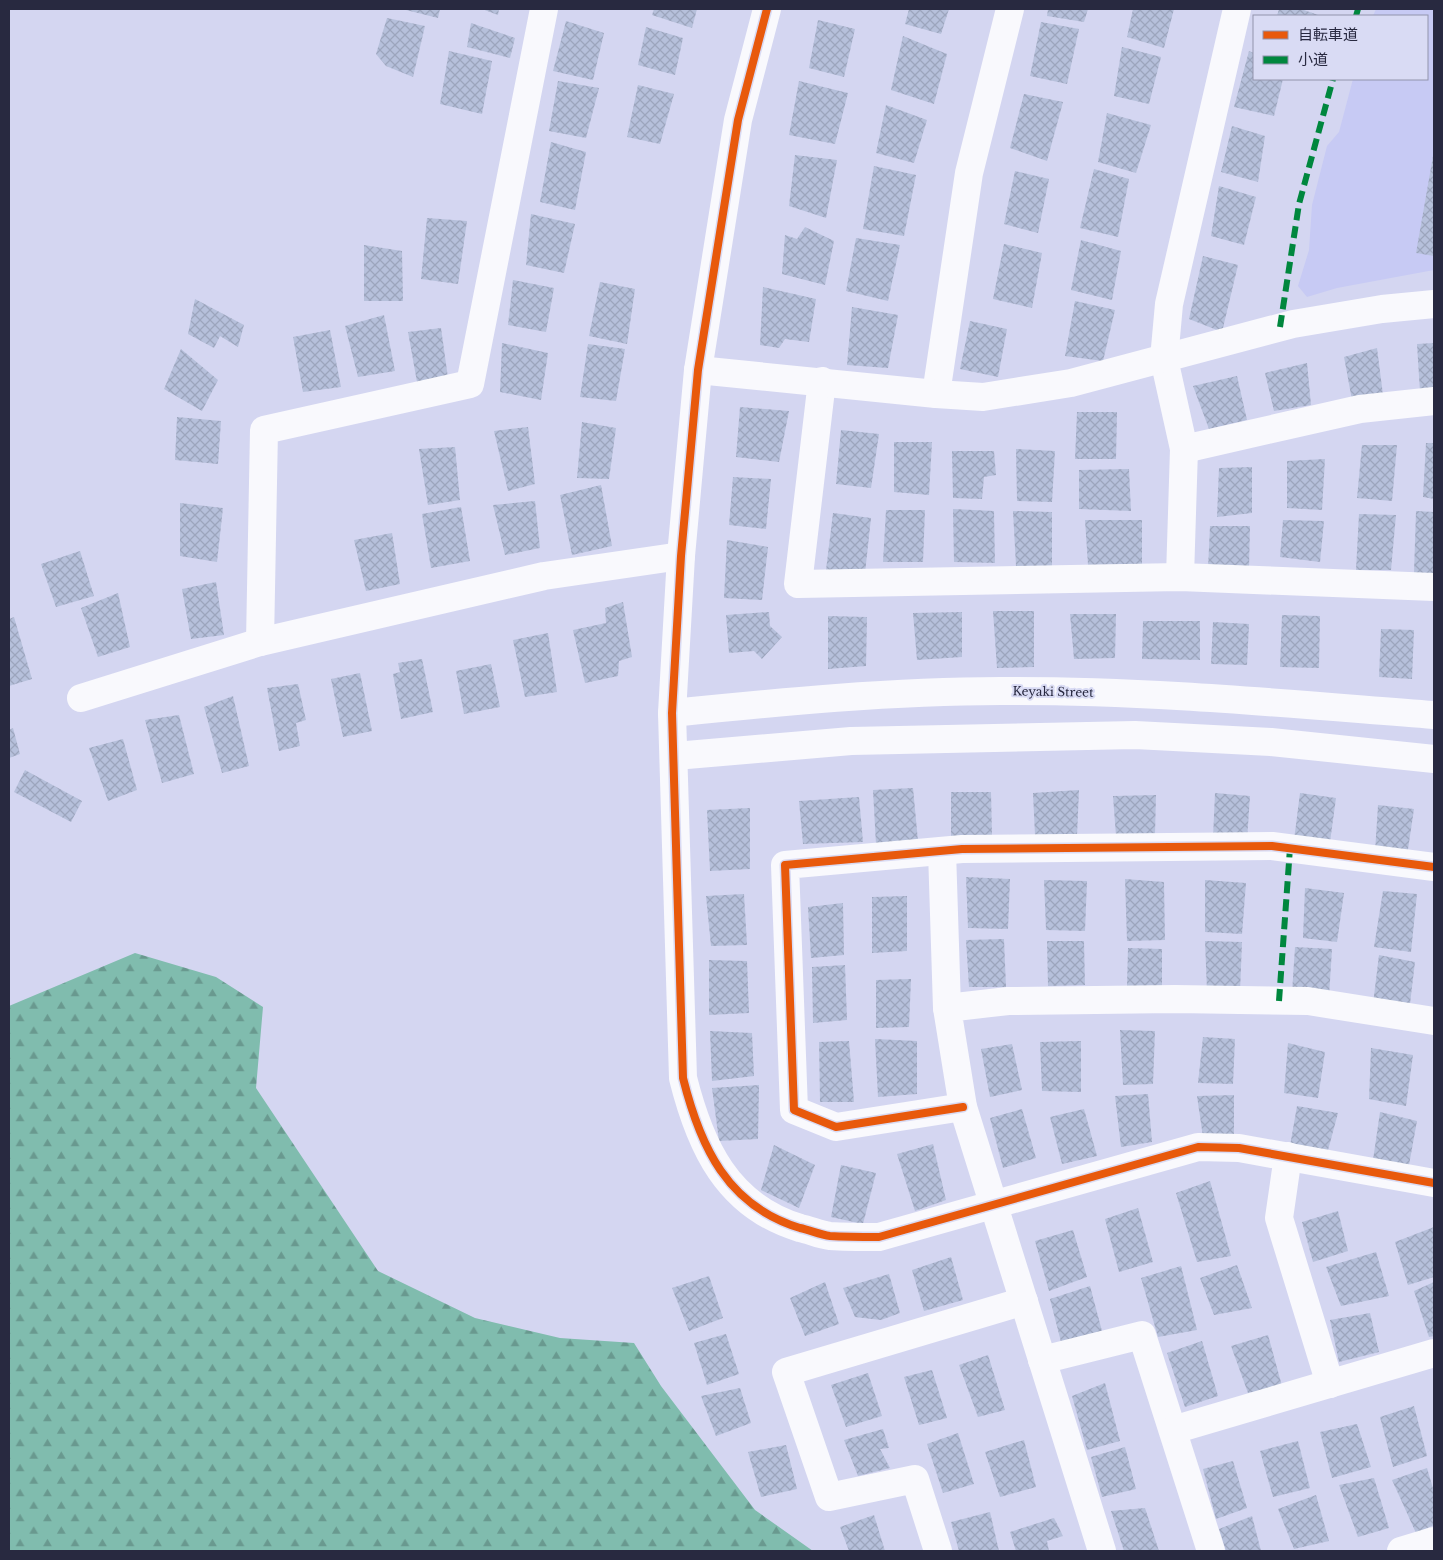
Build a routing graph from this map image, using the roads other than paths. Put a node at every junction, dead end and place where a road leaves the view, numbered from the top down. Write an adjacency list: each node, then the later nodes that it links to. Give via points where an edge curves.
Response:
1 (544, 9): 15 (street, via 470,384 264,430)
2 (766, 9): 7 (street, via 738,120)
3 (1010, 9): 9 (street, via 969,174)
4 (1237, 9): 6 (street, via 1169,304)
5 (1434, 304): 6 (street, via 1293,324)
6 (1164, 360): 9 (street, via 1071,383 983,397); 11 (street)
7 (698, 370): 8 (street); 12 (street)
8 (822, 381): 9 (street); 13 (street, via 798,584)
9 (936, 394)
10 (1434, 401): 11 (street, via 1360,409)
11 (1184, 449): 13 (street)
12 (681, 556): 15 (street, via 544,576); 17 (street)
13 (1180, 577): 14 (street)
14 (1434, 588)
15 (260, 642): 16 (street)
16 (81, 698)
17 (672, 713): 18 (street, Keyaki Street, via 871,696 1001,691 1151,694); 19 (street)
18 (1434, 715)
19 (675, 756): 20 (street, via 851,740 1135,735 1272,742); 28 (street, via 682,1078 707,1148 730,1185 778,1221 828,1236 879,1237)
20 (1434, 759)
21 (942, 851): 22 (street, via 1272,846); 23 (street); 25 (street, via 785,865 794,1110 836,1127)
22 (1434, 867)
23 (947, 1008): 24 (street, via 1008,1001 1175,999 1308,1002); 25 (street)
24 (1434, 1021)
25 (963, 1107): 28 (street)
26 (1288, 1156): 27 (street); 28 (street, via 1239,1148 1198,1147); 32 (street, via 1279,1218)
27 (1434, 1183)
28 (993, 1204): 29 (street)
29 (1024, 1301): 31 (street); 35 (street, via 786,1372 829,1497 915,1479)
30 (1434, 1353): 32 (street)
31 (1042, 1360): 33 (street, via 1142,1335); 36 (street)
32 (1330, 1384): 33 (street)
33 (1173, 1430): 37 (street)
34 (1434, 1541): 38 (street)
35 (938, 1551)
36 (1102, 1551)
37 (1211, 1551)
38 (1401, 1551)

